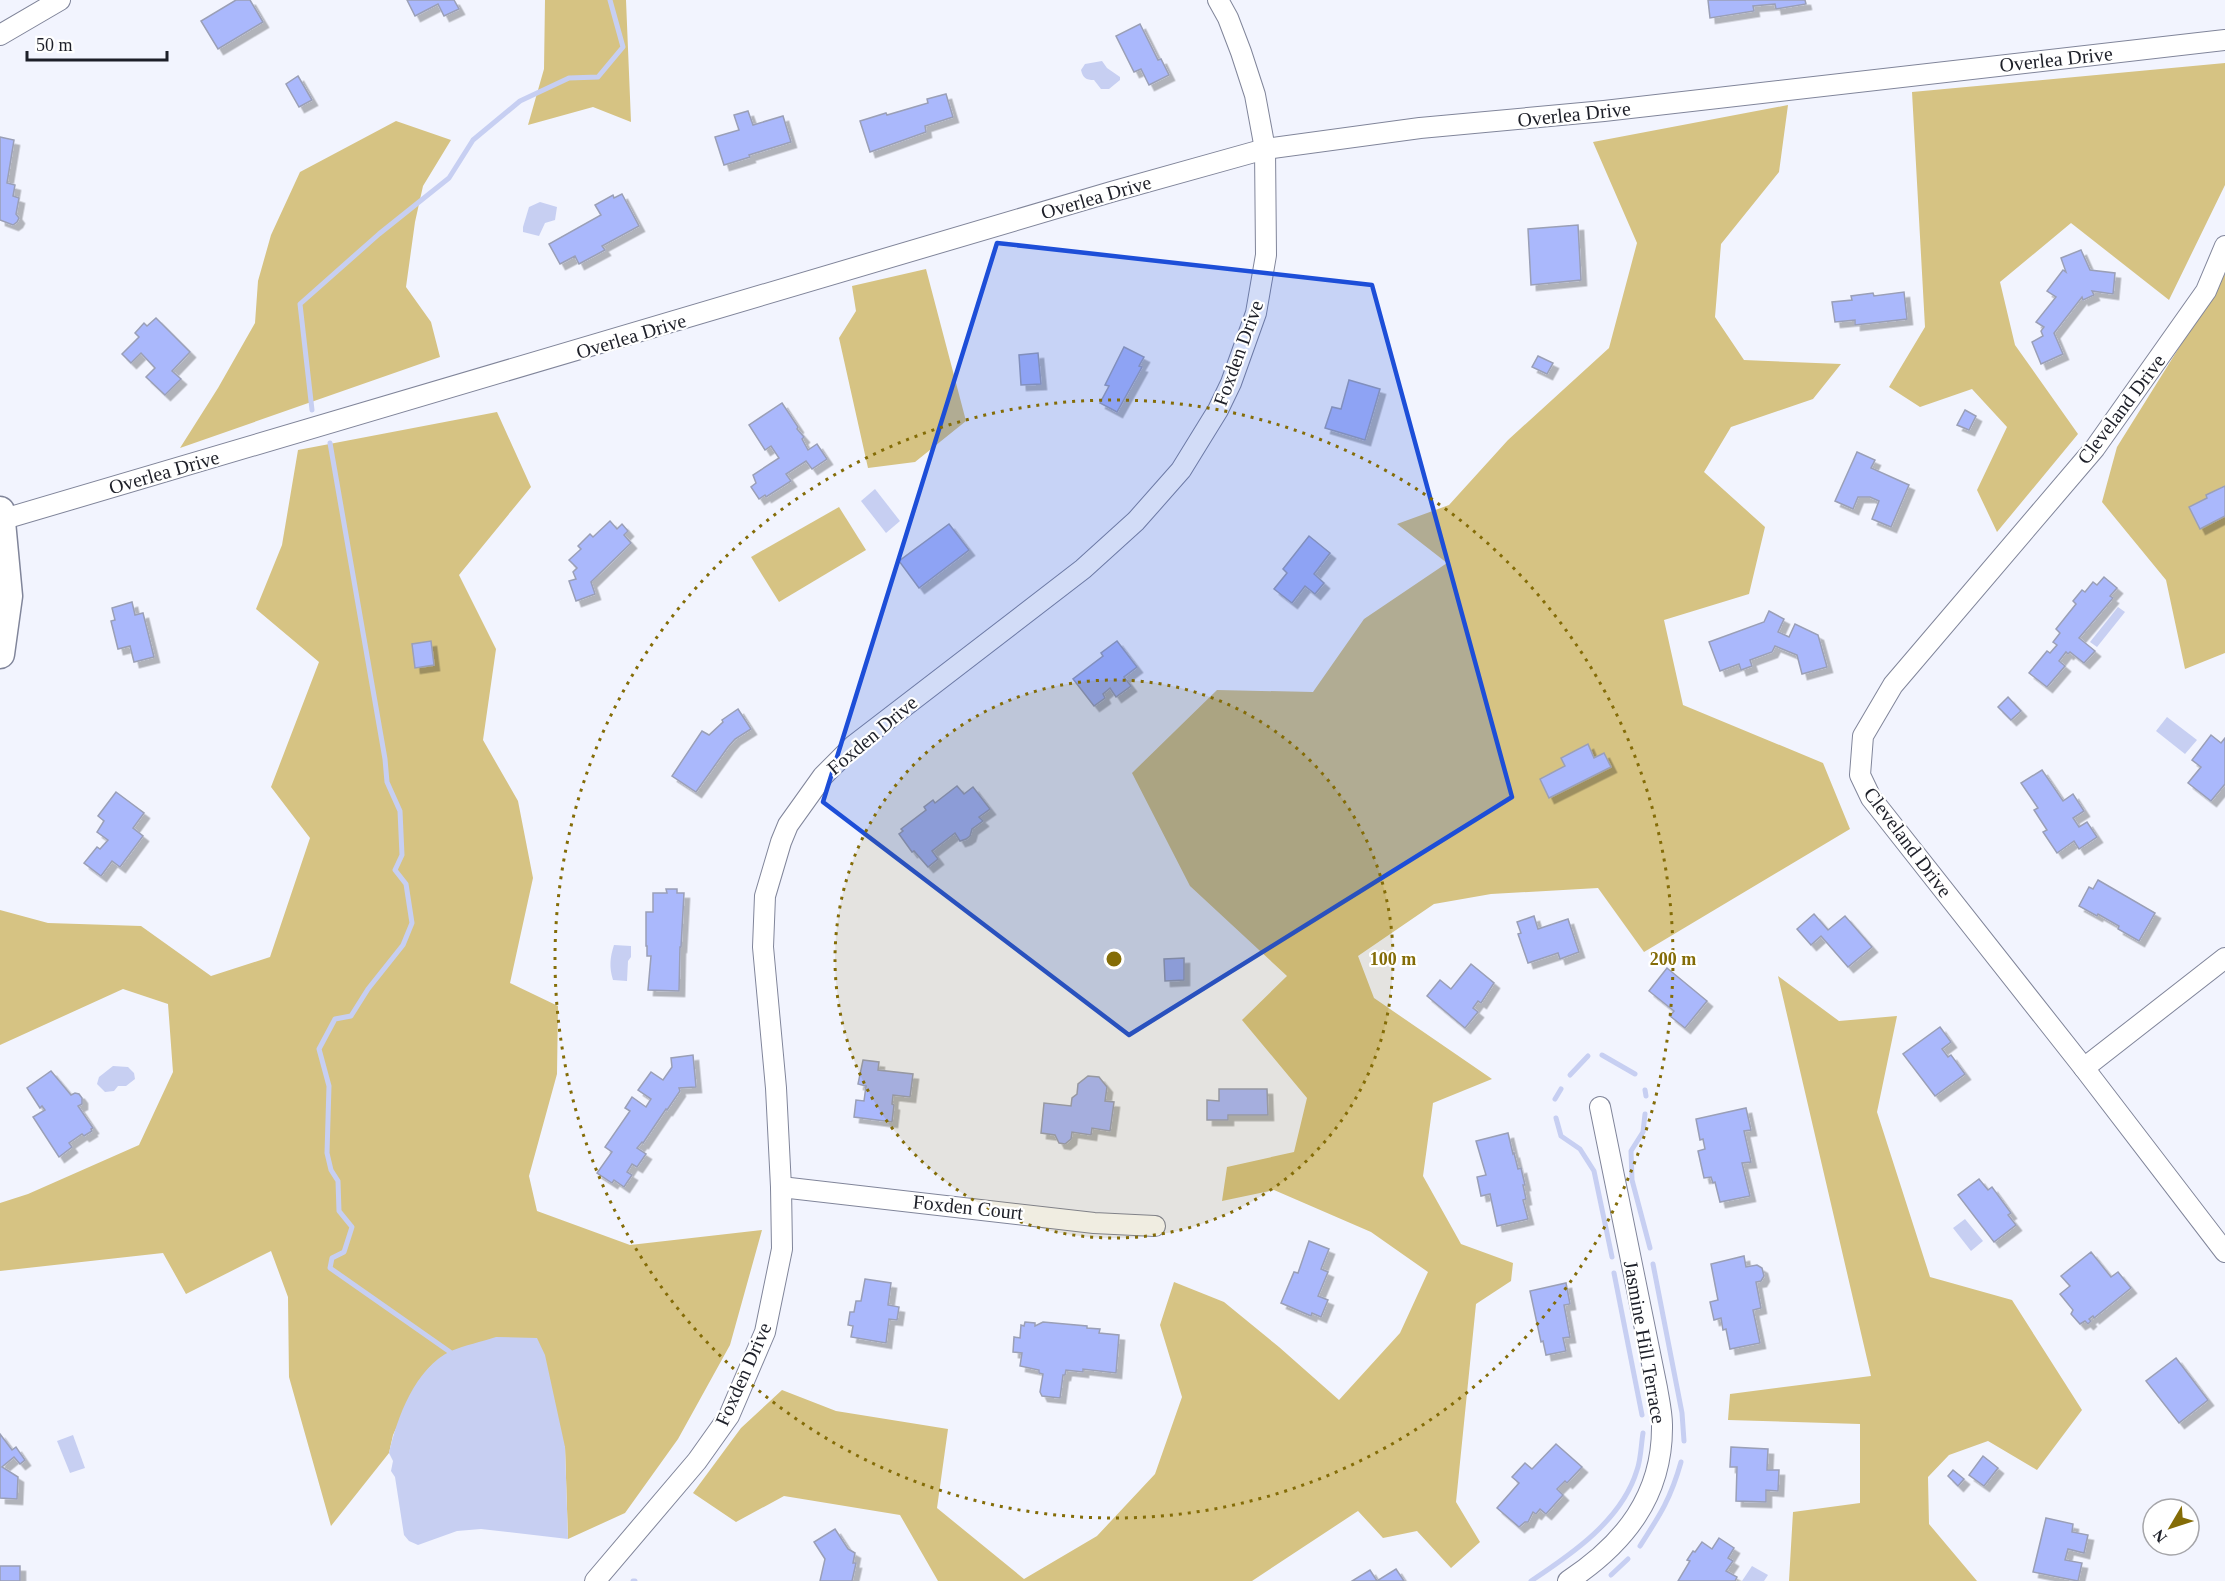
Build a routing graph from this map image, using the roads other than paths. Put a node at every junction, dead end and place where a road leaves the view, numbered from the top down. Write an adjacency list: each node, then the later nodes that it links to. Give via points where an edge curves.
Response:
1 (60, 0): 3 (street)
2 (1218, 0): 5 (street, Foxden Drive, via 1255,95)
3 (0, 35)
4 (2225, 40): 5 (street, Overlea Drive, via 1616,110 1420,128)
5 (1265, 149): 7 (street, Overlea Drive, via 505,373); 12 (street, Foxden Drive, via 1266,255 1256,314 1231,383 1181,470 1136,521 1083,569 853,746 823,776 788,825 765,896 763,947)
6 (2225, 246): 10 (street, Cleveland Drive, via 2206,291 2095,448 1893,685 1863,735 1860,775 1871,798)
7 (1, 515): 8 (street, via 8,596)
8 (0, 654)
9 (2225, 958): 10 (street)
10 (2084, 1068): 14 (street, Cleveland Drive)
11 (1600, 1107): 16 (street, Jasmine Hill Terrace, via 1662,1424 1660,1453 1643,1507 1618,1542)
12 (782, 1187): 13 (street, Foxden Court); 15 (street, Foxden Drive, via 782,1249 765,1332 729,1416)
13 (1155, 1226)
14 (2225, 1252)
15 (595, 1581)
16 (1568, 1581)

